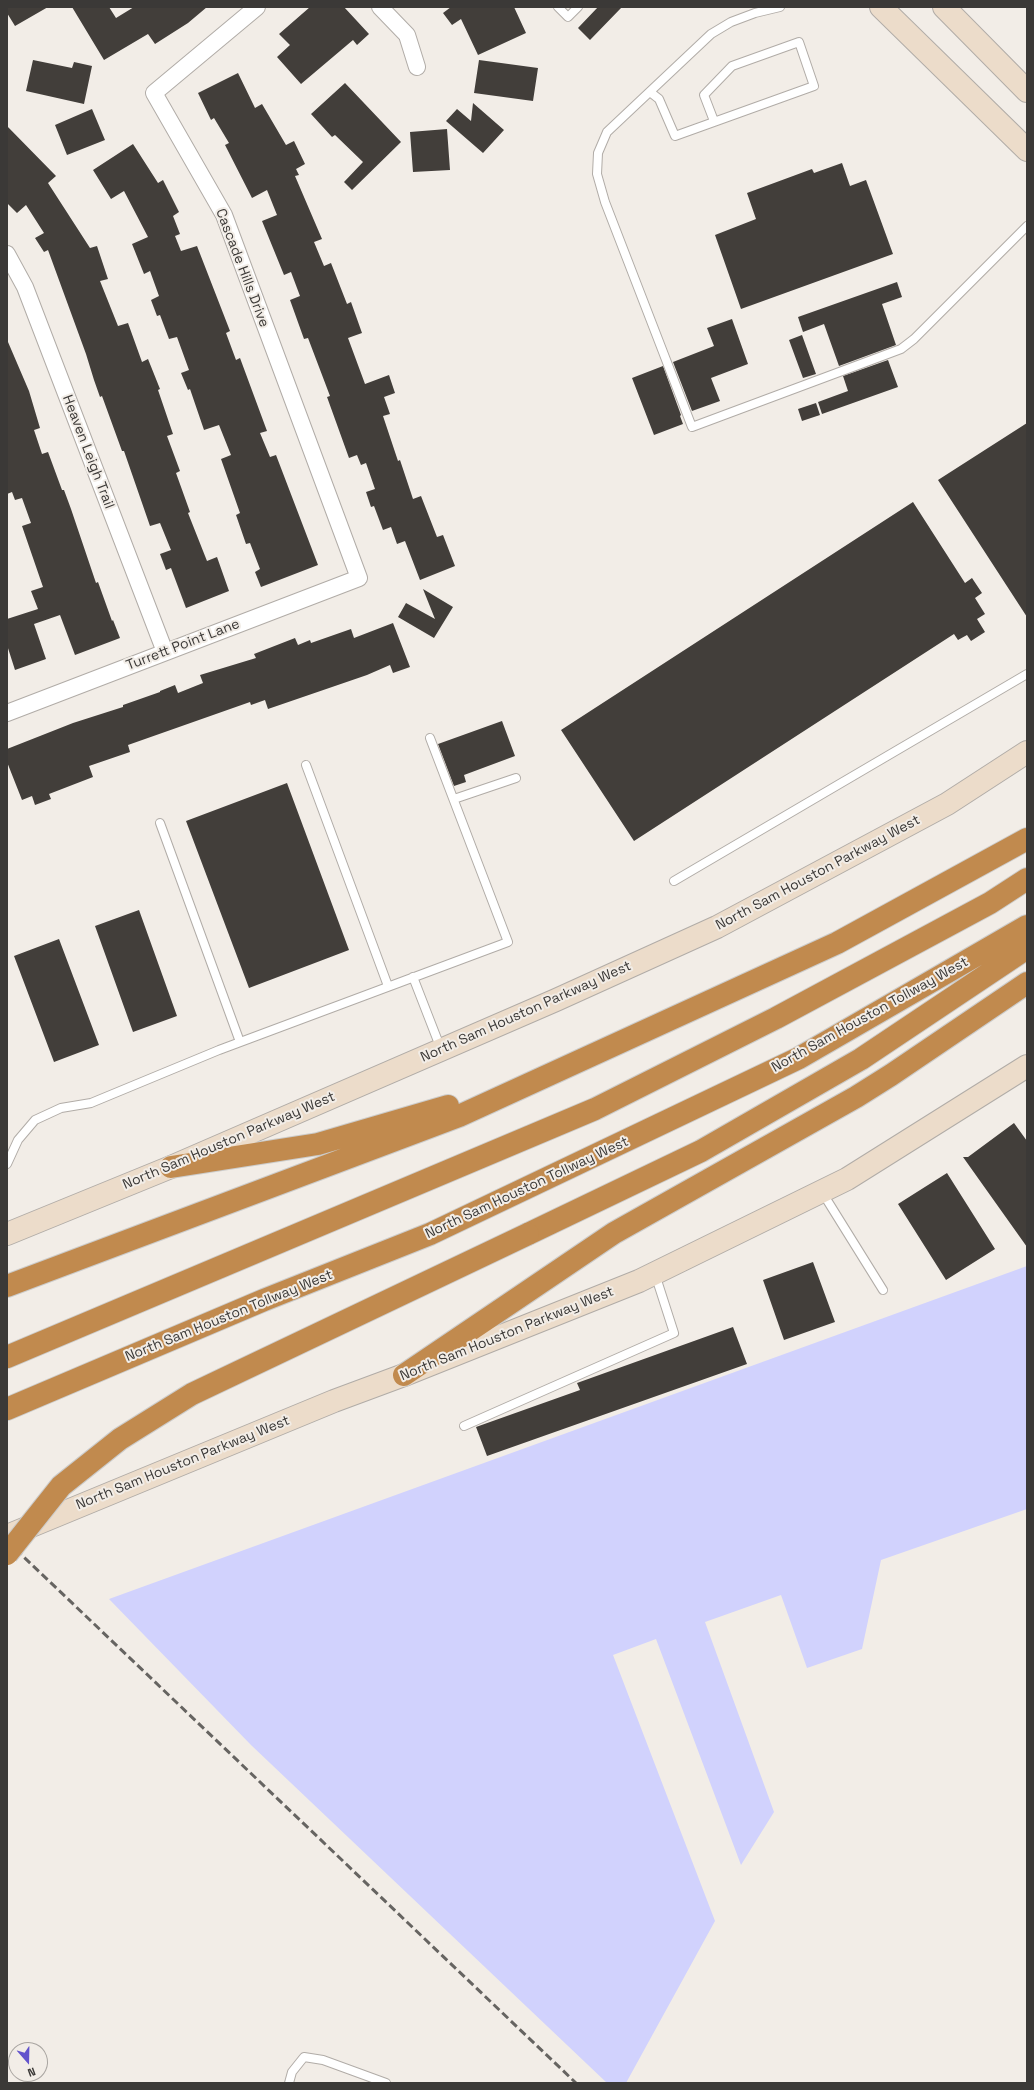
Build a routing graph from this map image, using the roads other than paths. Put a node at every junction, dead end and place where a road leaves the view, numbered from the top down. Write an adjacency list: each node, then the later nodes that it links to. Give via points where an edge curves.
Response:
1 (257, 7): 15 (street, Cascade Hills Drive, via 154,93 224,215)
2 (380, 7): 8 (street, via 407,35)
3 (558, 7): 4 (lane, via 568,17)
4 (578, 7)
5 (780, 7): 10 (lane, via 737,20 711,34)
6 (882, 7): 12 (main road)
7 (944, 7): 9 (main road)
8 (417, 67)
9 (1027, 91)
10 (650, 92): 11 (lane, via 662,104 675,136); 13 (lane, via 607,132 598,153 597,174 605,202 692,427 901,349)
11 (714, 121): 11 (lane, via 814,86 799,42 732,66 704,95)
12 (1027, 150)
13 (1027, 226)
14 (7, 254): 16 (street, Heaven Leigh Trail, via 25,287)
15 (359, 578): 16 (street, Turrett Point Lane)
16 (165, 652): 18 (street, Turrett Point Lane)
17 (1027, 674): 28 (lane)
18 (7, 713)
19 (430, 738): 23 (lane)
20 (1027, 752): 35 (main road, North Sam Houston Parkway West, via 947,804 717,927)
21 (306, 765): 33 (lane)
22 (516, 778): 23 (lane)
23 (454, 799): 31 (lane, via 508,942)
24 (160, 823): 34 (lane)
25 (1027, 839): 26 (highway)
26 (979, 865): 38 (highway, via 454,1105 318,1144); 42 (highway, via 837,943 459,1116)
27 (1027, 879): 44 (highway, via 990,903 776,1018 595,1109)
28 (674, 881)
29 (1027, 926): 46 (highway, North Sam Houston Tollway West, via 799,1058 430,1234 264,1300)
30 (1027, 948): 49 (highway, bridge, via 861,1059 701,1150 192,1394 120,1439 61,1486)
31 (413, 977): 33 (lane); 35 (lane)
32 (1027, 983): 45 (highway, via 892,1075 614,1233)
33 (388, 986): 34 (lane)
34 (240, 1042): 37 (lane, via 91,1103 61,1108 35,1120 18,1140)
35 (442, 1050): 38 (main road, North Sam Houston Parkway West)
36 (1027, 1066): 39 (main road, North Sam Houston Parkway West, via 847,1179)
37 (7, 1164)
38 (171, 1167): 40 (main road, North Sam Houston Parkway West)
39 (821, 1192): 41 (main road, North Sam Houston Parkway West); 43 (lane)
40 (7, 1234)
41 (654, 1274): 45 (main road, North Sam Houston Parkway West); 47 (lane, via 674,1333)
42 (7, 1286)
43 (883, 1290)
44 (7, 1357)
45 (404, 1375): 48 (main road, North Sam Houston Parkway West, bridge, via 334,1401)
46 (7, 1408)
47 (464, 1426)
48 (7, 1536)
49 (7, 1554)
50 (288, 2083): 51 (lane, via 292,2072 304,2057 323,2060)
51 (386, 2083)

